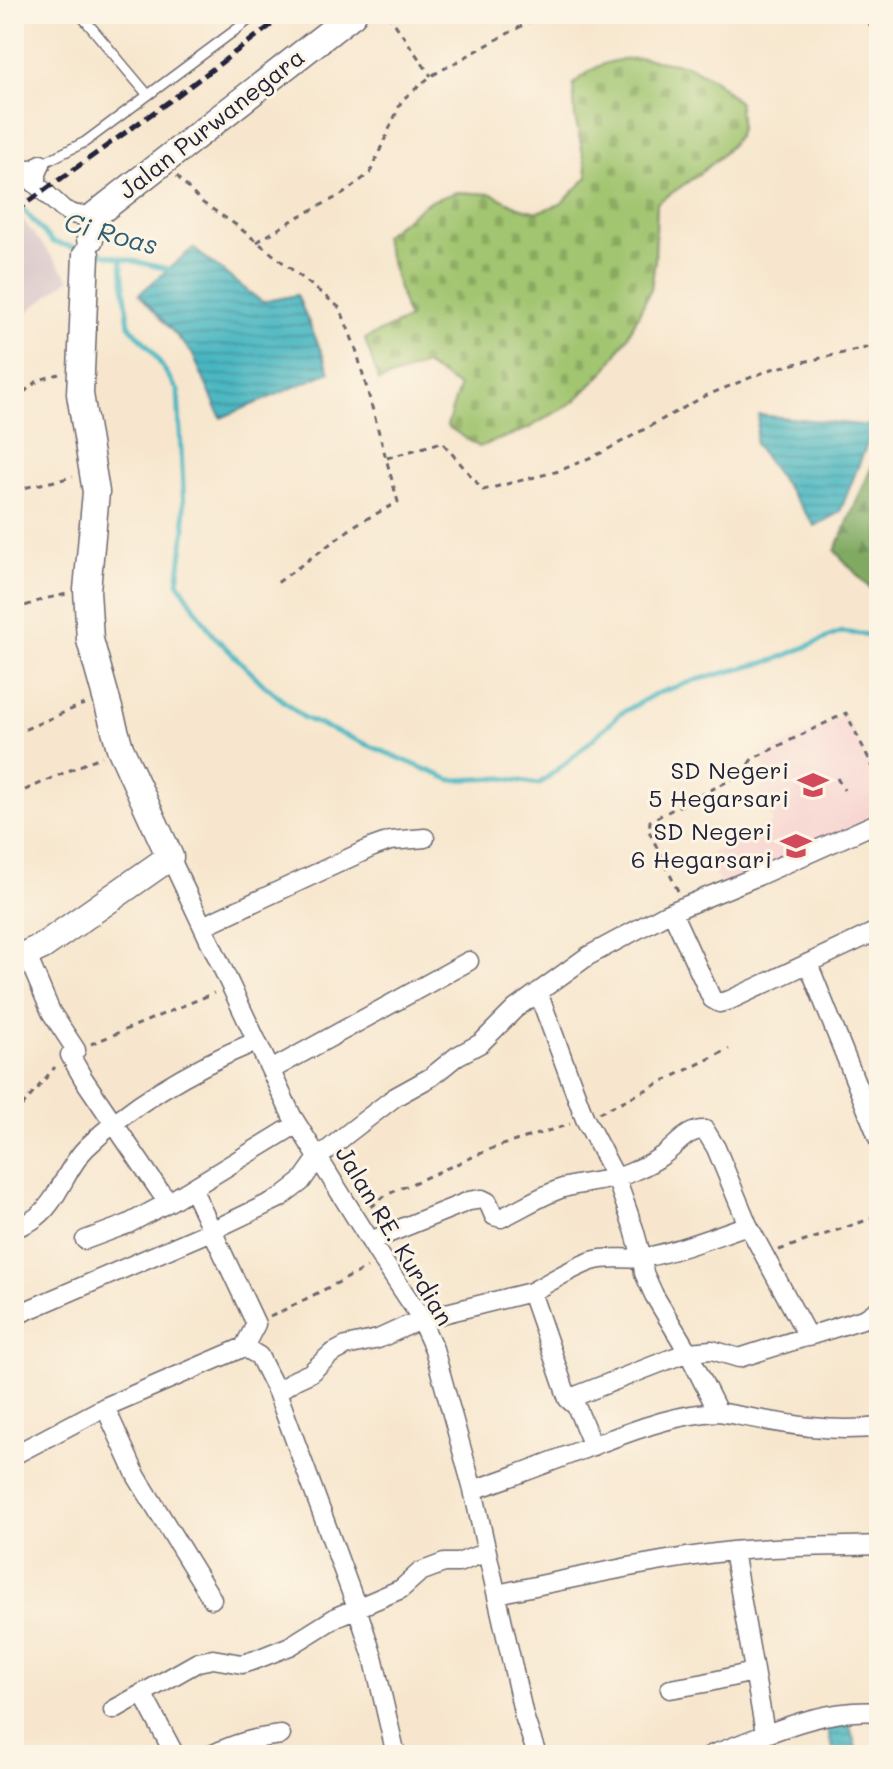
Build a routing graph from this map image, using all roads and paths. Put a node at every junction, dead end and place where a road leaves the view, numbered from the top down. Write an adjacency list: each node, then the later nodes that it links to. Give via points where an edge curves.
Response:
1 (80, 14): 11 (lane)
2 (257, 14): 11 (lane)
3 (353, 14): 12 (street, Jalan Purwanegara)
4 (388, 14): 10 (path)
5 (540, 14): 10 (path)
6 (633, 14): 8 (path)
7 (863, 14): 9 (path)
8 (628, 18)
9 (879, 41)
10 (431, 76): 18 (path, via 402,100 370,173)
11 (148, 95): 13 (lane, via 85,142)
12 (163, 162): 17 (street, Jalan Purwanegara); 18 (path, via 200,201)
13 (41, 164): 14 (lane); 16 (street)
14 (14, 165)
15 (14, 171): 16 (street)
16 (37, 185): 17 (street, via 76,215)
17 (90, 236): 20 (street)
18 (257, 242): 22 (path, via 340,308)
19 (879, 345): 22 (path, via 772,369 705,396 559,471 483,490 442,442)
20 (81, 368): 21 (path, via 39,380); 23 (street)
21 (14, 400)
22 (387, 458): 25 (path, via 398,502 357,524)
23 (93, 472): 24 (path); 26 (street, via 96,492)
24 (14, 490)
25 (273, 586)
26 (87, 590): 27 (path); 28 (street, via 90,640)
27 (14, 610)
28 (105, 695): 29 (path); 30 (street)
29 (14, 734)
30 (120, 748): 34 (path); 37 (street)
31 (837, 778): 33 (path)
32 (879, 779): 38 (path, via 846,713 752,759 742,774 650,821)
33 (844, 790)
34 (14, 795)
35 (879, 822): 38 (street)
36 (425, 838): 39 (street, via 373,847)
37 (170, 857): 39 (street, Jalan RE. Kurdian); 41 (street, via 43,946)
38 (678, 909): 43 (street, via 712,999 719,1003); 45 (street, via 588,956)
39 (203, 926): 44 (street, Jalan RE. Kurdian)
40 (879, 930): 43 (street)
41 (20, 956): 48 (street)
42 (469, 961): 49 (street)
43 (808, 963): 54 (street)
44 (231, 986): 46 (street, Jalan RE. Kurdian); 48 (path)
45 (538, 992): 51 (street); 55 (street, via 481,1043 395,1097)
46 (257, 1041): 49 (street, Jalan RE. Kurdian); 52 (street, via 165,1087)
47 (729, 1049): 51 (path)
48 (73, 1052): 50 (path); 52 (street)
49 (271, 1070): 53 (street, Jalan RE. Kurdian)
50 (14, 1116)
51 (585, 1119): 56 (street); 59 (path, via 493,1148)
52 (114, 1123): 58 (street); 62 (street, via 84,1150 46,1208)
53 (297, 1124): 55 (street, Jalan RE. Kurdian); 57 (street)
54 (879, 1140)
55 (318, 1158): 59 (street, Jalan RE. Kurdian); 63 (street, via 301,1182 280,1198)
56 (616, 1178): 61 (street, via 665,1154 690,1132 705,1130); 65 (street, via 553,1192 501,1218 494,1216 488,1202 469,1201); 67 (street)
57 (192, 1188): 58 (street); 63 (street)
58 (171, 1201): 64 (street)
59 (352, 1212): 65 (street, Jalan RE. Kurdian)
60 (879, 1216): 66 (path)
61 (748, 1225): 66 (street); 67 (street)
62 (14, 1229)
63 (213, 1230): 71 (street); 73 (street)
64 (85, 1240)
65 (370, 1241): 68 (street, Jalan RE. Kurdian)
66 (765, 1255): 74 (street)
67 (642, 1258): 69 (street, via 590,1262); 76 (street, via 654,1295)
68 (382, 1260): 72 (street, Jalan RE. Kurdian); 73 (path)
69 (531, 1292): 72 (street); 78 (street)
70 (879, 1309): 74 (street)
71 (14, 1316)
72 (422, 1319): 77 (street, via 378,1339 346,1346); 84 (street, Jalan RE. Kurdian)
73 (256, 1324): 75 (street)
74 (808, 1337): 76 (street, via 739,1358 712,1350)
75 (244, 1347): 77 (street, via 259,1356); 79 (street)
76 (688, 1352): 78 (street); 80 (street)
77 (277, 1392): 90 (street)
78 (568, 1399): 82 (street)
79 (105, 1407): 83 (street); 89 (street, via 137,1477)
80 (718, 1412): 81 (street, via 826,1429); 82 (street, via 675,1417)
81 (879, 1427)
82 (593, 1446): 84 (street)
83 (14, 1455)
84 (473, 1490): 87 (street, Jalan RE. Kurdian)
85 (879, 1545): 86 (street)
86 (733, 1551): 88 (street); 91 (street)
87 (487, 1552): 88 (street, Jalan RE. Kurdian); 90 (street, via 420,1572 401,1589)
88 (497, 1594): 101 (street, Jalan RE. Kurdian)
89 (212, 1599)
90 (357, 1608): 93 (street, via 255,1660 198,1662); 100 (street)
91 (753, 1672): 92 (street); 96 (street)
92 (670, 1689)
93 (142, 1693): 94 (street); 99 (street)
94 (113, 1710)
95 (879, 1712): 96 (street, via 822,1715)
96 (765, 1733): 102 (street)
97 (281, 1735): 98 (street, via 238,1742)
98 (218, 1754)
99 (175, 1755)
100 (396, 1755)
101 (537, 1755)
102 (711, 1755)

